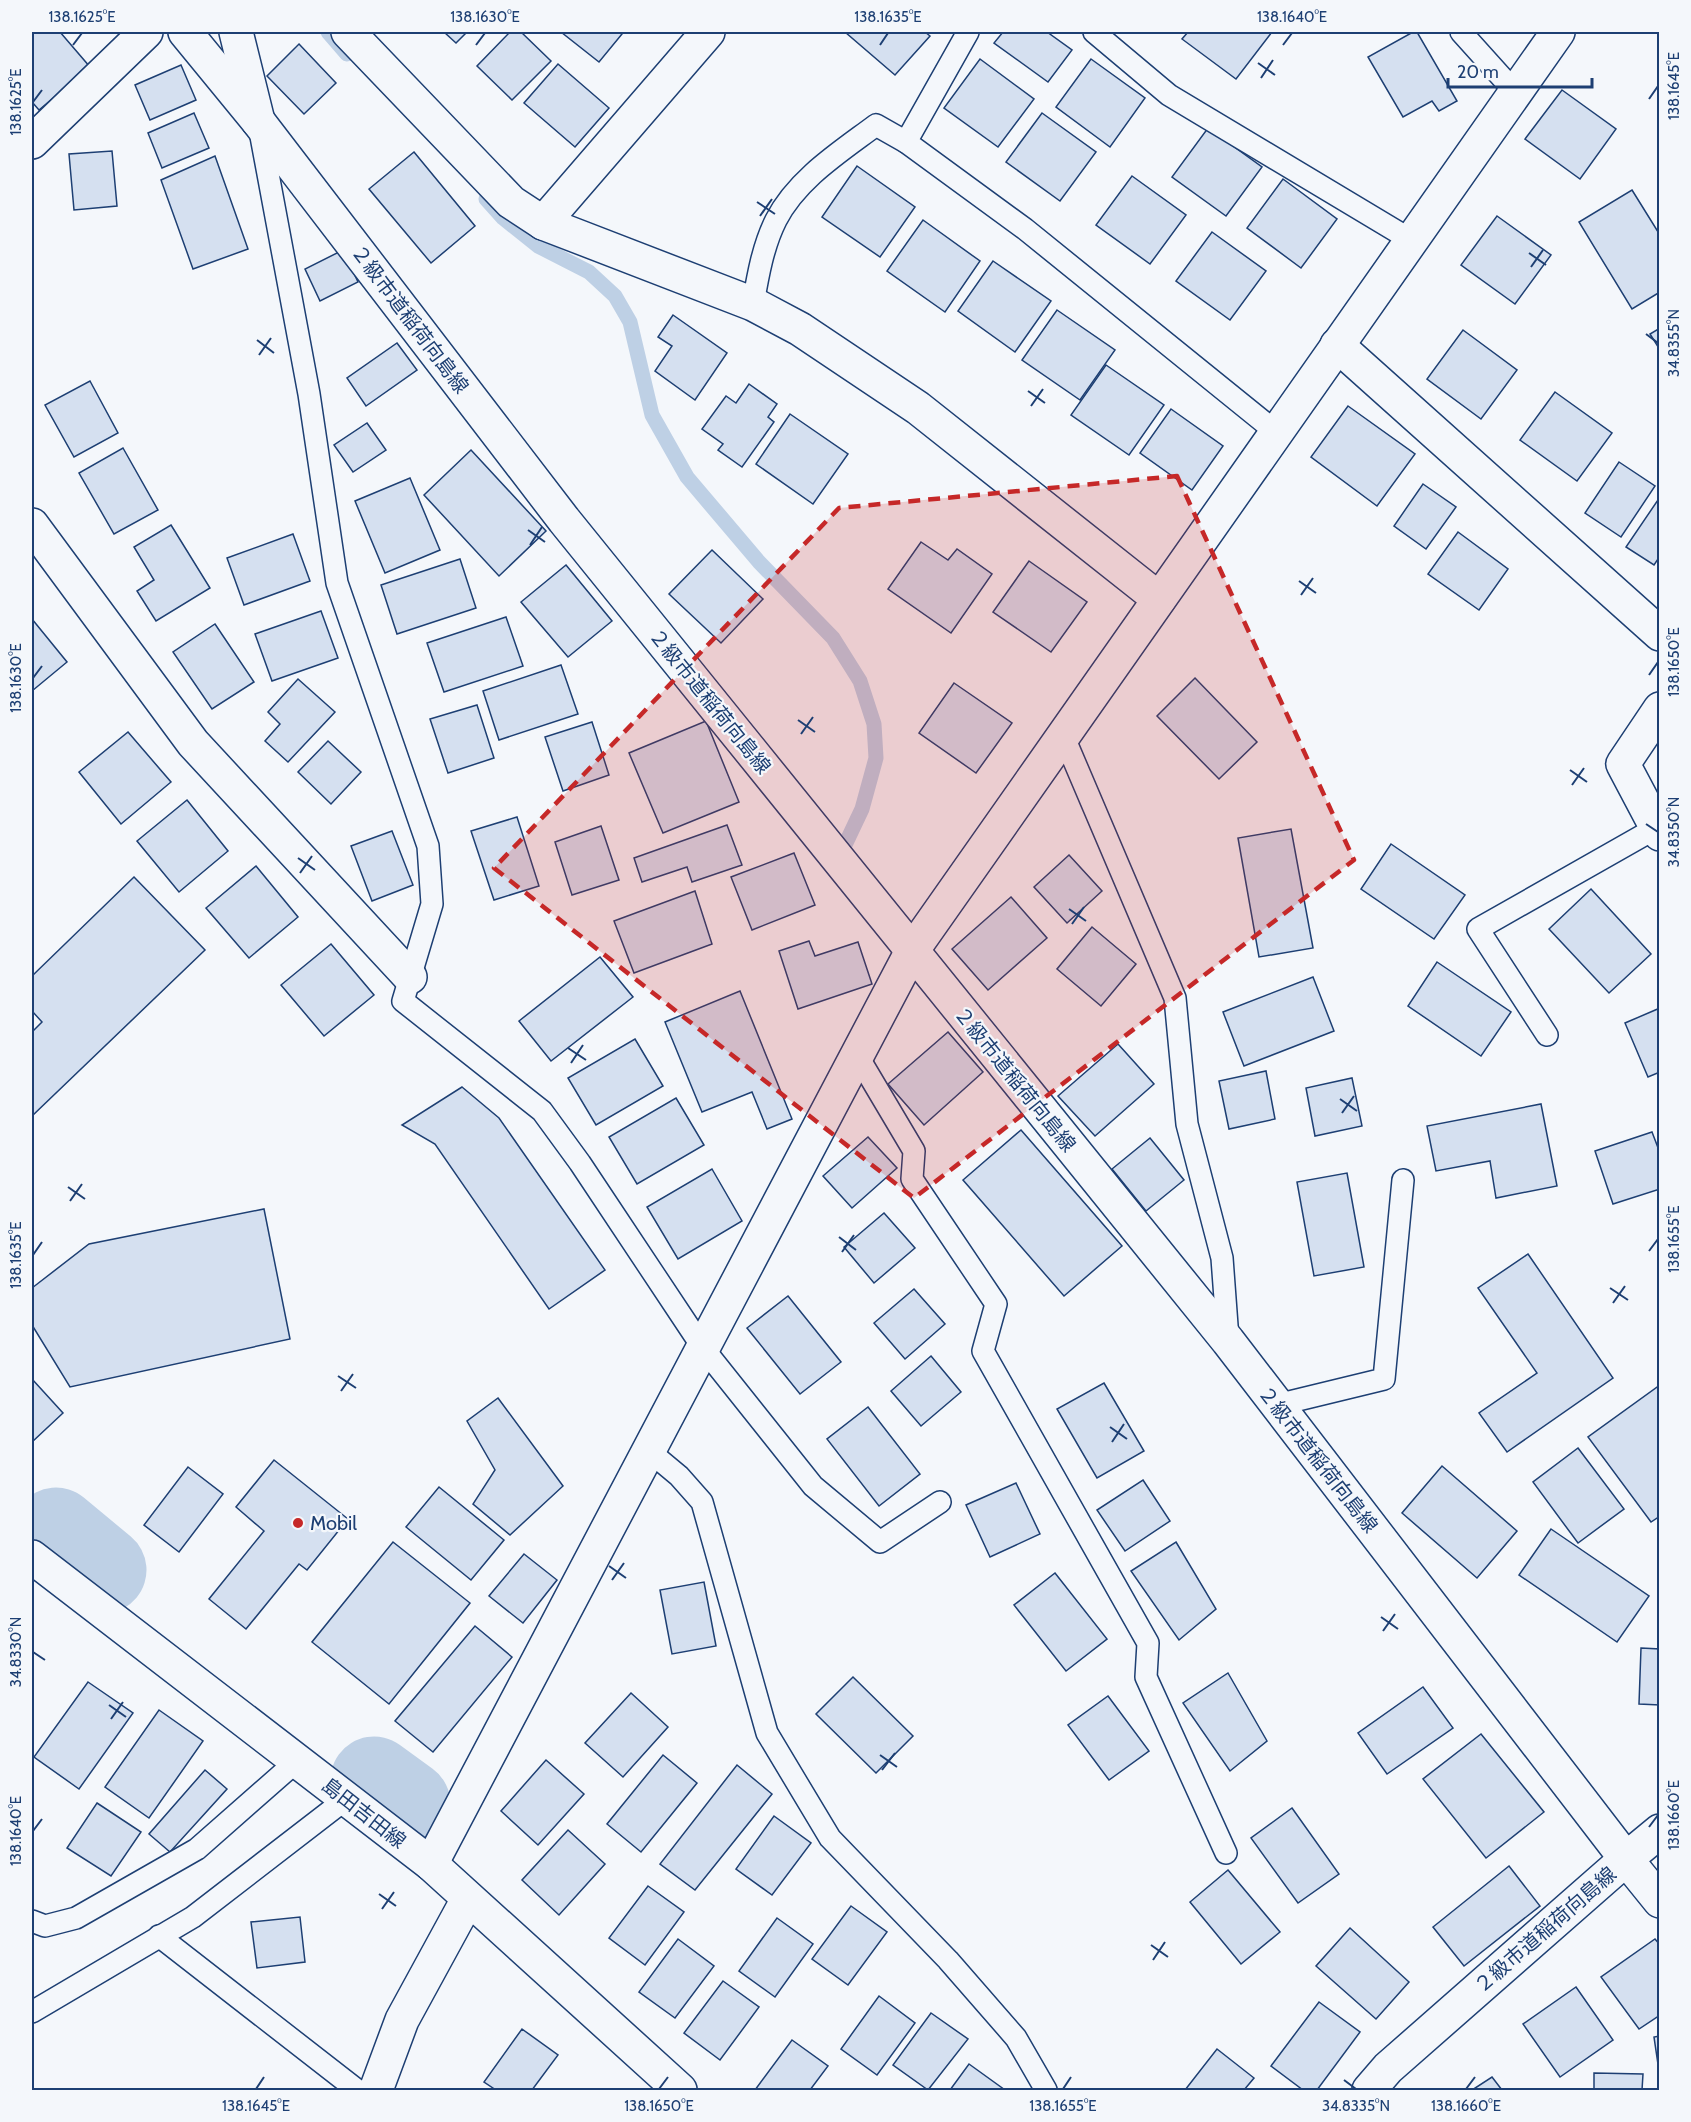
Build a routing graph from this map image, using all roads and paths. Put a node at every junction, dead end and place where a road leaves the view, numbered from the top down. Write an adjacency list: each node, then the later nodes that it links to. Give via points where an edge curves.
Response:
1 (146, 32): 12 (street)
2 (185, 32): 11 (street, ２級市道稲荷向島線)
3 (236, 32): 11 (street)
4 (348, 32): 14 (street, via 511,202)
5 (708, 32): 14 (street)
6 (968, 32): 13 (lane)
7 (1094, 32): 15 (lane, via 1169,95)
8 (1461, 32): 10 (lane)
9 (1558, 32): 10 (street)
10 (1515, 92): 15 (street)
11 (258, 122): 25 (street, ２級市道稲荷向島線, via 564,520); 26 (lane, via 309,394 337,583 428,846 432,904)
12 (32, 142)
13 (906, 142): 16 (lane, via 876,125 798,188 773,229 761,260); 18 (lane, via 1025,229)
14 (543, 223): 16 (street)
15 (1411, 240): 17 (street)
16 (753, 304): 20 (street, via 800,329 918,408)
17 (1337, 345): 18 (street); 21 (street)
18 (1276, 432): 20 (street)
19 (32, 525): 26 (street, via 193,743)
20 (1159, 599): 23 (street)
21 (1659, 634)
22 (1659, 709): 24 (street, via 1623,764)
23 (1063, 735): 25 (street); 30 (lane, via 1175,998 1187,1124 1222,1258)
24 (1658, 831): 27 (lane, via 1478,928)
25 (912, 951): 28 (street); 30 (street, ２級市道稲荷向島線)
26 (410, 977): 31 (lane, via 404,1001 542,1111)
27 (1547, 1035)
28 (857, 1055): 31 (street); 39 (lane, via 914,1151 912,1179 996,1304 983,1351 1148,1643 1146,1677)
29 (1403, 1180): 32 (lane, via 1384,1379)
30 (1228, 1341): 32 (street, ２級市道稲荷向島線)
31 (703, 1348): 33 (street); 34 (lane, via 813,1486 880,1542)
32 (1277, 1405): 40 (street, ２級市道稲荷向島線)
33 (649, 1450): 41 (street); 50 (lane, via 702,1502 766,1733 830,1838 948,1960 1016,2038)
34 (940, 1502)
35 (32, 1557): 36 (street, 島田吉田線)
36 (297, 1761): 37 (street, 島田吉田線); 44 (lane, via 197,1849 76,1918 45,1926)
37 (346, 1799): 41 (street, 島田吉田線); 45 (lane, via 193,1917)
38 (1659, 1831): 40 (street)
39 (1226, 1853)
40 (1626, 1859): 43 (street); 51 (street, ２級市道稲荷向島線, via 1388,2068)
41 (431, 1864): 42 (street, 島田吉田線)
42 (468, 1899): 48 (street, via 402,2020); 49 (street, 島田吉田線)
43 (1659, 1901)
44 (32, 1921)
45 (159, 1936): 46 (lane); 47 (lane)
46 (32, 2012)
47 (357, 2091)
48 (376, 2091)
49 (680, 2091)
50 (1046, 2091)
51 (1369, 2091)

